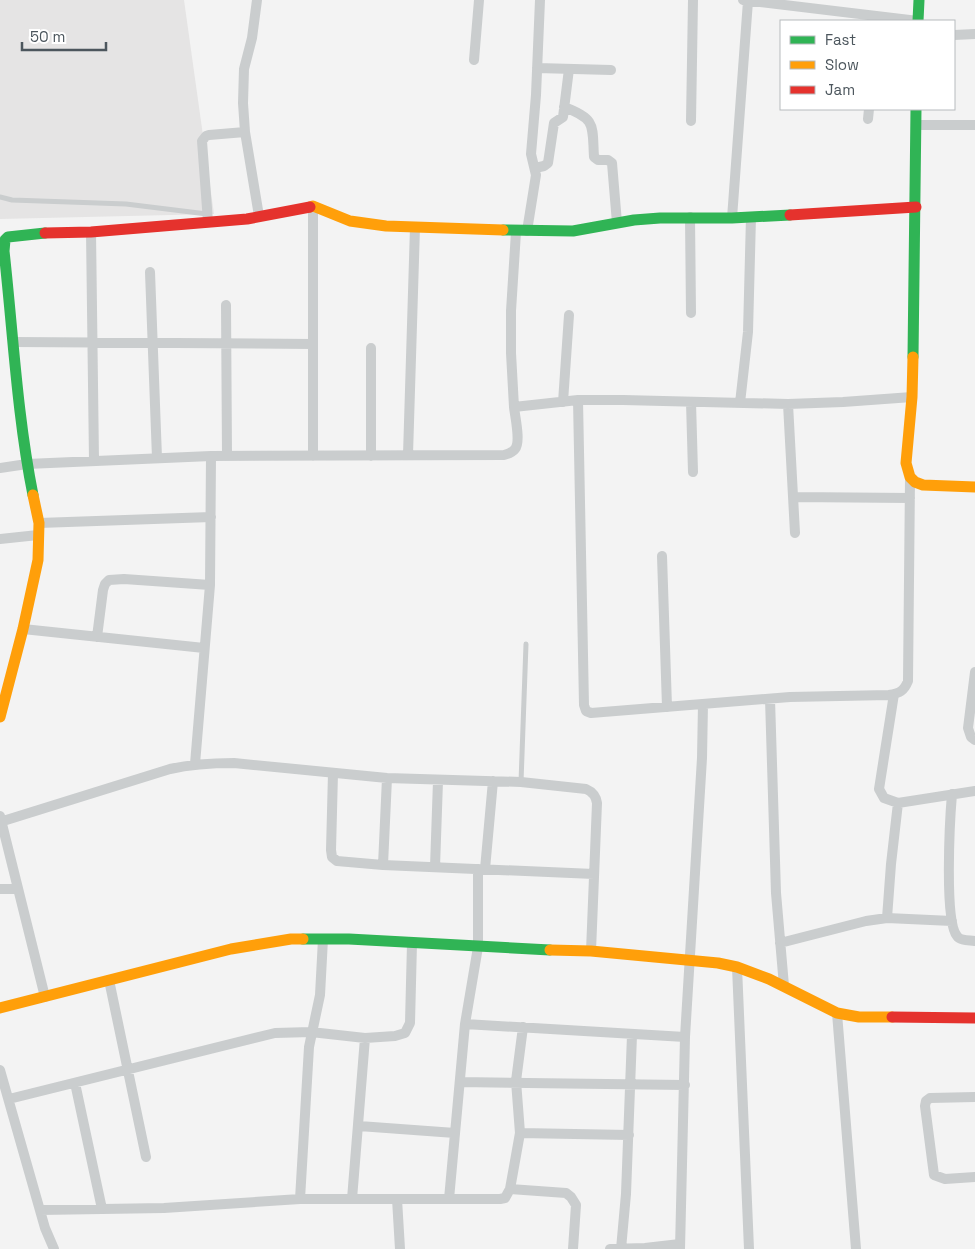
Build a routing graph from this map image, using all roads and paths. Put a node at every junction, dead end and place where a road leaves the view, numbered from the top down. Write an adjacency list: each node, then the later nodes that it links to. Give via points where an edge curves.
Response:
1 (257, 0): 22 (street, via 244,69)
2 (479, 0): 13 (street)
3 (540, 0): 14 (street)
4 (693, 0): 19 (street)
5 (744, 0): 7 (street)
6 (919, 0): 10 (street)
7 (748, 1): 8 (street); 31 (street)
8 (874, 19): 9 (street)
9 (896, 20)
10 (918, 20)
11 (975, 34): 12 (street)
12 (955, 35)
13 (474, 60)
14 (537, 68): 15 (street); 23 (street, via 531,154)
15 (569, 69): 16 (street); 17 (street)
16 (611, 70)
17 (564, 107): 23 (street, via 562,118 554,123 548,163); 32 (street, via 582,113 588,119 594,136 594,157 612,163)
18 (916, 110): 20 (street)
19 (691, 121)
20 (916, 125): 21 (street); 26 (street)
21 (975, 125)
22 (245, 132): 27 (street); 30 (street, via 209,135 202,141)
23 (536, 168): 35 (street, via 535,184)
24 (0, 198): 30 (lane, via 146,205)
25 (313, 206): 27 (street); 33 (street, via 350,221); 45 (street)
26 (916, 207): 28 (street); 47 (street)
27 (259, 216): 30 (street)
28 (751, 216): 31 (street); 51 (street, via 748,332)
29 (690, 217): 31 (street); 32 (street); 39 (street)
30 (208, 218): 34 (street)
31 (732, 218)
32 (616, 223): 35 (street, via 573,231)
33 (415, 226): 35 (street); 54 (street)
34 (91, 232): 36 (street, via 15,235); 42 (street)
35 (521, 232): 53 (street, via 511,320)
36 (3, 240): 41 (street)
37 (150, 272): 44 (street)
38 (226, 305): 43 (street)
39 (691, 313)
40 (569, 315): 49 (street)
41 (14, 342): 42 (street); 61 (street)
42 (93, 343): 44 (street); 60 (street)
43 (226, 343): 44 (street); 45 (street); 56 (street)
44 (153, 344): 59 (street)
45 (313, 344): 57 (street)
46 (371, 348): 58 (street)
47 (912, 397): 52 (street); 64 (street, via 906,463)
48 (578, 400): 49 (street); 50 (street); 82 (street, via 584,705 591,713)
49 (563, 402): 53 (street)
50 (691, 402): 51 (street); 63 (street)
51 (740, 403): 52 (street)
52 (788, 404): 66 (street)
53 (514, 407): 54 (street, via 518,442 511,453)
54 (408, 455): 58 (street)
55 (211, 456): 56 (street); 59 (street); 68 (street)
56 (227, 456): 57 (street)
57 (313, 456): 58 (street)
58 (370, 456)
59 (157, 458): 60 (street)
60 (94, 460): 61 (street)
61 (27, 464): 62 (street); 69 (street)
62 (0, 468)
63 (693, 472)
64 (910, 479): 65 (street, via 923,486); 67 (street)
65 (975, 487)
66 (793, 497): 67 (street); 70 (street)
67 (910, 498): 79 (street, via 908,681 905,689)
68 (211, 516): 69 (street); 73 (street)
69 (38, 529): 71 (street); 74 (street, via 38,560)
70 (795, 533)
71 (0, 539)
72 (662, 556): 82 (street)
73 (210, 585): 75 (street, via 109,580 103,590); 77 (street)
74 (23, 628): 75 (street); 83 (street)
75 (97, 637): 77 (street)
76 (526, 644): 90 (lane)
77 (204, 648): 85 (street)
78 (975, 672): 84 (street, via 968,728)
79 (894, 694): 80 (street); 93 (street, via 879,789 884,798)
80 (770, 699): 81 (street); 106 (street, via 772,810)
81 (703, 704): 82 (street); 109 (street)
82 (667, 707)
83 (0, 717)
84 (975, 740)
85 (195, 764): 86 (street, via 234,763); 94 (street)
86 (333, 773): 87 (street); 95 (street, via 332,857 341,862)
87 (387, 778): 88 (street); 95 (street)
88 (438, 781): 89 (street); 96 (street)
89 (493, 781): 90 (street); 97 (street)
90 (520, 782): 98 (street, via 592,792 597,803)
91 (975, 791): 92 (street)
92 (952, 794): 93 (street); 102 (street, via 948,851)
93 (898, 803): 101 (street)
94 (1, 819): 100 (street)
95 (383, 865): 96 (street)
96 (435, 867): 97 (street)
97 (482, 869): 98 (street); 107 (street)
98 (594, 874): 108 (street)
99 (0, 889): 100 (street)
100 (17, 890): 113 (street)
101 (887, 918): 102 (street); 106 (street)
102 (952, 920): 104 (street, via 957,937)
103 (323, 939): 105 (street); 111 (street, via 291,939 231,949); 119 (street, via 320,995)
104 (975, 941)
105 (412, 943): 107 (street); 122 (street, via 408,1029 395,1036)
106 (780, 943): 112 (street)
107 (478, 947): 108 (street); 117 (street)
108 (591, 951): 109 (street)
109 (689, 960): 110 (street); 121 (street)
110 (737, 968): 112 (street); 152 (street)
111 (109, 980): 113 (street); 124 (street)
112 (784, 986): 115 (street)
113 (45, 997): 114 (street)
114 (0, 1008)
115 (837, 1013): 116 (street, via 859,1017); 153 (street)
116 (975, 1018)
117 (465, 1024): 118 (street); 125 (street)
118 (523, 1027): 120 (street); 126 (street)
119 (311, 1032): 122 (street); 124 (street, via 275,1033); 139 (street)
120 (632, 1035): 121 (street); 128 (street)
121 (685, 1037): 129 (street)
122 (364, 1038): 132 (street)
123 (0, 1070): 131 (street)
124 (127, 1070): 127 (street); 136 (street)
125 (460, 1082): 126 (street); 133 (street)
126 (516, 1082): 128 (street); 134 (street)
127 (75, 1083): 131 (street); 143 (street)
128 (632, 1084): 129 (street); 135 (street)
129 (685, 1085): 145 (street)
130 (975, 1098): 137 (street, via 930,1098 925,1106 934,1175 945,1179)
131 (9, 1099): 144 (street)
132 (359, 1126): 133 (street); 141 (street)
133 (455, 1133): 140 (street)
134 (520, 1133): 135 (street); 138 (street)
135 (629, 1135): 151 (street)
136 (146, 1157)
137 (975, 1177)
138 (510, 1190): 140 (street, via 505,1198 500,1199); 149 (street, via 566,1193 571,1197 576,1205)
139 (300, 1198): 141 (street); 143 (street)
140 (448, 1198): 142 (street)
141 (352, 1199): 142 (street)
142 (397, 1199): 148 (street)
143 (102, 1209): 144 (street)
144 (40, 1210): 147 (street)
145 (680, 1246): 146 (street)
146 (645, 1248): 151 (street)
147 (54, 1249)
148 (400, 1249)
149 (573, 1249)
150 (610, 1249): 151 (street)
151 (621, 1249)
152 (749, 1249)
153 (856, 1249)

